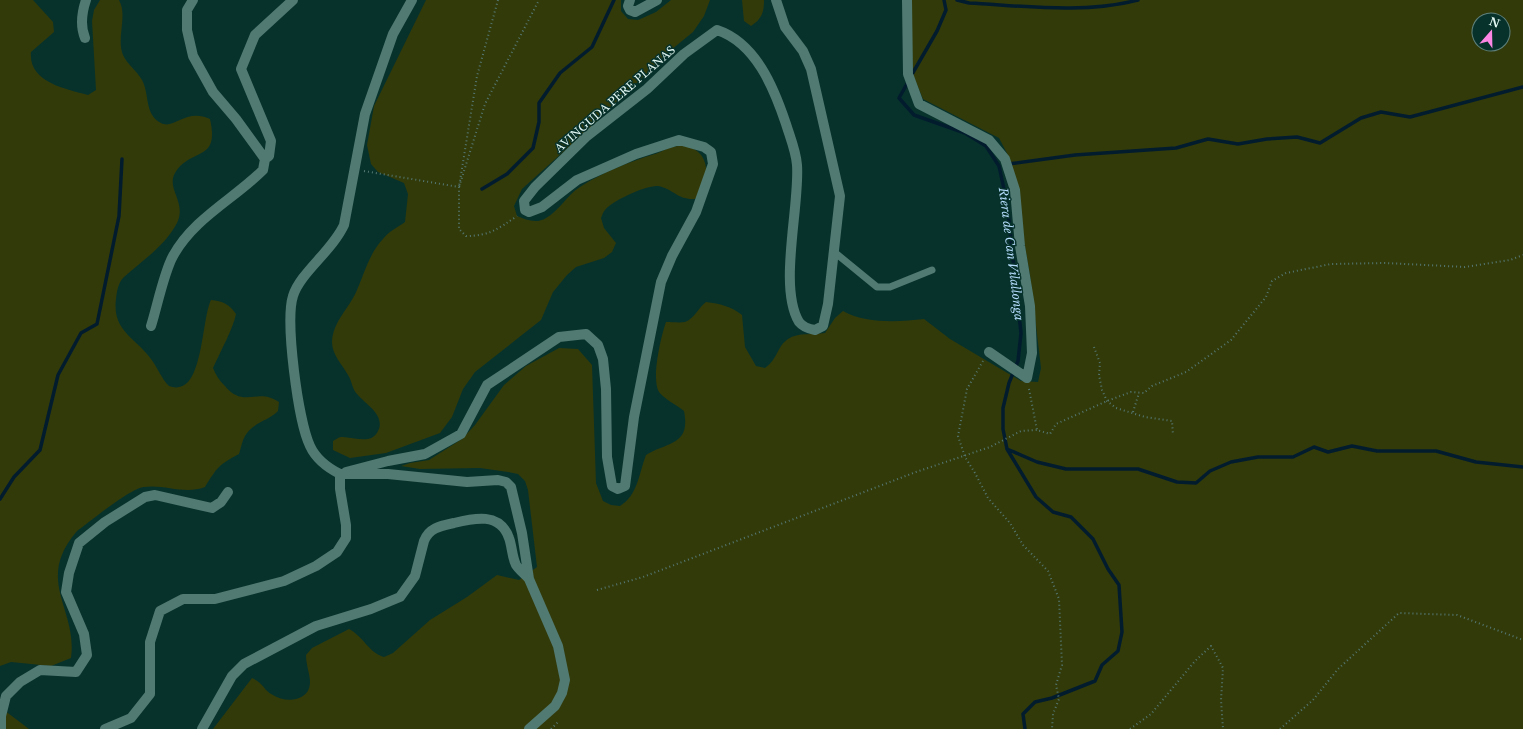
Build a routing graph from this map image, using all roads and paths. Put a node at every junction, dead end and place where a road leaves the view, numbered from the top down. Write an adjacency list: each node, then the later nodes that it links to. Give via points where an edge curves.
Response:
1 (86, 0): 11 (street, via 82,31)
2 (193, 0): 12 (street, via 187,10 187,30 193,56 213,92)
3 (293, 0): 12 (street, via 255,35 241,69 271,141 269,156)
4 (412, 0): 13 (street, via 393,34 379,70 365,114)
5 (498, 0): 14 (path, via 477,76)
6 (539, 0): 14 (path, via 485,104)
7 (630, 0): 8 (street, via 628,6 635,12)
8 (657, 0)
9 (776, 0): 16 (street, AVINGUDA PERE PLANAS, via 785,27 807,58 816,90 840,196)
10 (907, 0): 22 (street, via 908,74 919,104 989,140 1005,159 1015,190 1020,246 1030,306 1032,353)
11 (85, 38)
12 (265, 159): 19 (street, via 263,170 213,210 172,257)
13 (353, 169): 14 (path); 29 (street, via 344,225 329,250 298,285 290,310 294,369 304,431 317,457 328,468)
14 (459, 187): 15 (path, via 459,229 466,236 481,236 496,231)
15 (525, 210): 16 (street, AVINGUDA PERE PLANAS, via 524,201 535,187 587,136 647,88 684,54 717,30 729,34 741,44 768,78 792,142 797,164 797,180 791,284 799,322 815,330 820,328 825,319); 29 (street, via 529,212 542,207 577,180 594,171 679,140 704,147 711,152 713,164 696,212 661,282 634,417 625,486 618,489 612,486 607,457 606,389 602,359 598,345 586,334 559,336 488,385 461,434 425,454)
16 (833, 251): 18 (lane, via 877,287 890,287)
17 (1523, 255): 23 (path, via 1510,260 1465,267 1385,262 1331,264 1286,273 1272,282 1266,297 1231,340 1186,372 1152,386 1144,393)
18 (932, 270)
19 (151, 326)
20 (1094, 348): 24 (path, via 1100,363 1099,375)
21 (989, 352): 22 (street); 28 (path, via 967,389 958,436)
22 (1027, 378): 26 (path)
23 (1139, 393): 24 (path, via 1131,392); 25 (path)
24 (1107, 401): 25 (path, via 1116,408); 26 (path, via 1056,424 1050,434)
25 (1132, 412): 27 (path, via 1145,417 1172,421)
26 (1037, 430): 28 (path, via 1021,431)
27 (1173, 435)
28 (965, 457): 32 (path, via 916,472 643,577); 40 (path, via 988,498 1010,523 1023,545 1048,571 1059,599 1062,665 1056,685 1059,699 1052,714)
29 (340, 474): 31 (street, via 388,474 467,482 506,482 511,487 520,525); 36 (street, via 346,538 336,552 316,566 284,581 216,599 183,599 160,612 150,642 150,694 131,718)
30 (228, 492): 35 (street, via 221,502 212,508 155,495 145,497 105,522 78,543 66,592 84,634 87,655 76,672 40,670 20,682 6,696)
31 (528, 579): 37 (street, via 516,564 508,536 495,520 472,519 432,530 426,535 412,583 400,597 316,626 244,664 232,676); 38 (street, via 558,646 564,680 562,693 555,706)
32 (597, 590)
33 (1523, 640): 43 (path, via 1457,615 1399,613 1338,668 1313,700)
34 (558, 722): 39 (path)
35 (1, 729)
36 (105, 729)
37 (202, 729)
38 (529, 729)
39 (551, 729)
40 (1052, 729)
41 (1130, 729): 42 (path, via 1151,714 1195,661 1211,646 1223,668)
42 (1223, 729)
43 (1280, 729)

